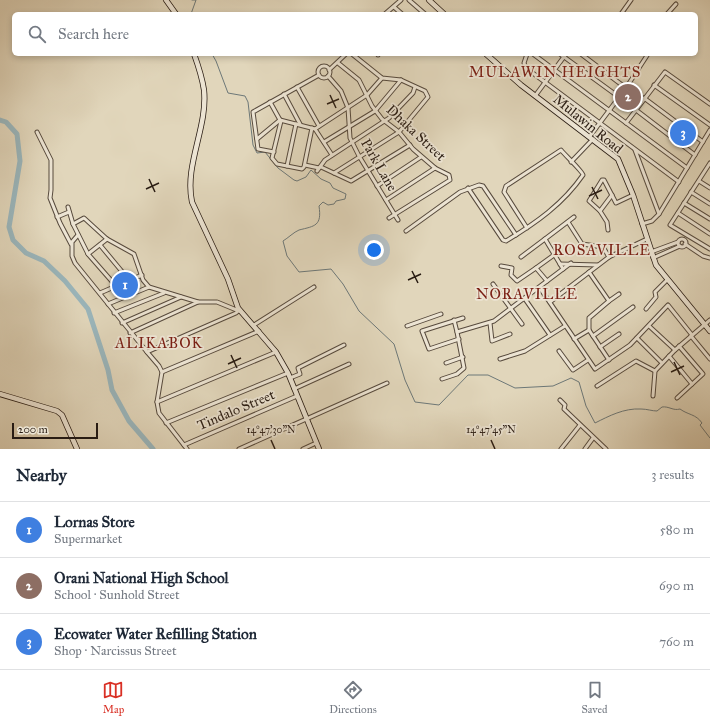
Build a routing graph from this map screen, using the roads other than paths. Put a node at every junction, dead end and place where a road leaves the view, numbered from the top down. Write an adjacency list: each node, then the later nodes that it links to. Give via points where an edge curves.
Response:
1 (166, 0): 8 (street)
2 (401, 0): 7 (street)
3 (409, 0): 11 (street)
4 (429, 0): 12 (street)
5 (631, 0): 13 (street)
6 (676, 4): 14 (street)
7 (394, 7): 9 (street); 10 (street)
8 (175, 12)
9 (388, 12)
10 (400, 12)
11 (423, 12)
12 (442, 12)
13 (622, 12)
14 (669, 12)
15 (195, 56): 159 (street, via 204,90 191,194)
16 (344, 56): 24 (street)
17 (354, 56): 29 (street)
18 (488, 56): 38 (street, Mulawin Road)
19 (527, 56): 31 (street, via 525,66)
20 (536, 56): 26 (street)
21 (565, 56): 26 (street); 39 (street)
22 (584, 56): 35 (street)
23 (647, 56): 35 (street)
24 (338, 63): 25 (street); 37 (street, Dhaka Street, via 359,80)
25 (329, 70): 27 (street, via 322,67); 28 (street)
26 (554, 70): 31 (street); 46 (street)
27 (319, 74): 28 (street, via 323,78); 33 (street)
28 (328, 76): 43 (street, Park Lane, via 341,91)
29 (382, 78): 30 (street); 37 (street)
30 (401, 80): 34 (street); 45 (street)
31 (545, 82): 38 (street); 51 (street)
32 (654, 86): 40 (street); 42 (street, via 665,72); 54 (street)
33 (297, 87): 36 (street); 53 (street)
34 (415, 87): 48 (street, via 413,93); 58 (street, via 425,91 428,97)
35 (626, 88): 39 (street)
36 (284, 94): 41 (street); 50 (street)
37 (367, 95): 43 (street); 45 (street, Dhaka Street)
38 (535, 96): 59 (street, Mulawin Road)
39 (618, 98): 46 (street)
40 (644, 98): 44 (street); 63 (street)
41 (270, 102): 47 (street); 60 (street, via 253,112)
42 (710, 104)
43 (348, 108): 52 (street, Park Lane); 53 (street)
44 (636, 110): 49 (street); 68 (street)
45 (375, 111): 48 (street, Dhaka Street); 52 (street)
46 (609, 111): 49 (street); 51 (street)
47 (280, 121): 50 (street); 60 (street); 66 (street)
48 (385, 121): 58 (street, Dhaka Street); 62 (street)
49 (626, 123): 76 (street)
50 (298, 124): 55 (street); 74 (street)
51 (600, 124): 59 (street); 65 (street)
52 (350, 125): 61 (street); 62 (street, Park Lane)
53 (319, 126): 55 (street)
54 (710, 126)
55 (314, 128): 61 (street); 73 (street)
56 (710, 130): 63 (street)
57 (37, 132): 99 (street, via 51,160 50,198)
58 (398, 132): 64 (street, Dhaka Street); 69 (street)
59 (592, 138): 71 (street); 88 (street, Mulawin Road, via 618,159)
60 (257, 139): 66 (street, via 258,149)
61 (324, 142): 67 (street)
62 (352, 142): 67 (street); 69 (street, Park Lane)
63 (703, 142): 68 (street)
64 (410, 145): 70 (street, Dhaka Street); 79 (street)
65 (634, 149): 83 (street); 97 (street)
66 (274, 152): 74 (street, via 272,158 277,164)
67 (332, 155): 77 (street)
68 (695, 155): 76 (street)
69 (359, 156): 79 (street, Park Lane); 81 (street)
70 (422, 157): 75 (street, Dhaka Street); 84 (street)
71 (571, 162): 107 (street, via 583,175 567,196); 107 (street, via 561,150 506,186 504,192)
72 (710, 163): 78 (street)
73 (305, 165): 74 (street, via 302,169); 77 (street)
74 (287, 166)
75 (435, 168): 90 (street); 98 (street, Dhaka Street, via 449,175 450,180)
76 (687, 168): 83 (street)
77 (319, 169): 81 (street)
78 (706, 170): 80 (street); 82 (street)
79 (368, 171): 81 (street, via 351,181); 84 (street, Park Lane)
80 (710, 172)
81 (334, 173)
82 (699, 181): 86 (street); 87 (street)
83 (679, 182): 97 (street)
84 (377, 186): 90 (street, Park Lane)
85 (468, 188): 109 (street); 112 (street, via 483,186); 112 (street, via 503,240 506,241)
86 (710, 188)
87 (691, 192): 91 (street); 92 (street)
88 (633, 195): 89 (street, via 616,203); 106 (street, Mulawin Road)
89 (612, 196): 94 (street); 94 (street, via 602,180 589,201)
90 (386, 200): 98 (street, Park Lane)
91 (684, 203): 96 (street); 102 (street)
92 (710, 204)
93 (68, 207): 95 (street)
94 (600, 211): 108 (street, via 607,222)
95 (69, 212): 99 (street); 105 (street)
96 (678, 213): 110 (street); 122 (street, via 670,225)
97 (659, 214): 106 (street, via 652,221)
98 (395, 215): 101 (street); 103 (street, Park Lane)
99 (57, 217): 118 (street)
100 (574, 217): 104 (street)
101 (389, 218)
102 (710, 219)
103 (398, 220)
104 (568, 222): 114 (street); 128 (street, via 582,244 603,247)
105 (73, 224): 111 (street); 113 (street, via 84,218)
106 (642, 224): 115 (street, Mulawin Road)
107 (527, 228): 112 (street)
108 (608, 230)
109 (406, 231)
110 (710, 234)
111 (78, 235): 118 (street, via 73,239); 125 (street)
112 (516, 235)
113 (108, 239): 119 (street); 138 (street, via 134,254)
114 (545, 239): 126 (street); 127 (street)
115 (647, 239): 123 (street, Mulawin Road); 128 (street)
116 (678, 242): 117 (street, via 683,239); 120 (street); 121 (street)
117 (685, 244): 120 (street); 130 (street)
118 (72, 245): 147 (street, via 75,263)
119 (100, 245): 125 (street); 139 (street)
120 (680, 246): 124 (street)
121 (664, 247): 123 (street); 124 (street)
122 (710, 249)
123 (651, 252): 129 (street, Mulawin Road)
124 (666, 252): 129 (street)
125 (88, 254): 143 (street)
126 (554, 255): 132 (street); 135 (street)
127 (521, 257)
128 (609, 257): 133 (street)
129 (653, 258): 140 (street, Mulawin Road)
130 (710, 258)
131 (571, 263): 132 (street); 133 (street); 136 (street)
132 (560, 264): 136 (street)
133 (598, 265): 137 (street)
134 (501, 266): 135 (street, via 512,268 511,275 517,281)
135 (536, 268): 141 (street)
136 (563, 269): 141 (street)
137 (589, 272): 152 (street); 154 (street)
138 (142, 275): 139 (street); 144 (street)
139 (129, 280): 143 (street)
140 (667, 280): 158 (street, via 655,292 656,297); 170 (street, Mulawin Road)
141 (547, 281): 146 (street)
142 (493, 284): 157 (street)
143 (116, 286): 147 (street)
144 (149, 287): 148 (street); 155 (street)
145 (314, 287): 169 (street)
146 (540, 288): 151 (street); 154 (street)
147 (100, 293): 155 (street)
148 (165, 293): 150 (street); 160 (street)
149 (619, 294): 152 (street)
150 (181, 297): 153 (street); 166 (street)
151 (525, 299): 157 (street); 182 (street)
152 (609, 301): 175 (street, via 589,318)
153 (198, 302): 159 (street, via 217,302); 178 (street)
154 (550, 302): 172 (street)
155 (108, 304): 160 (street)
156 (633, 307): 184 (street)
157 (512, 308): 167 (street); 168 (street)
158 (646, 309)
159 (239, 310): 169 (street); 193 (street)
160 (114, 313): 166 (street)
161 (441, 314): 163 (street)
162 (463, 318): 164 (street)
163 (427, 319): 171 (street); 174 (street)
164 (454, 320): 174 (street); 179 (street)
165 (710, 320): 170 (street)
166 (122, 323): 178 (street)
167 (490, 323): 179 (street); 180 (street, via 493,343)
168 (522, 324)
169 (254, 325): 176 (street)
170 (704, 325): 177 (street, Mulawin Road); 183 (street)
171 (407, 326)
172 (565, 326): 182 (street); 187 (street)
173 (649, 326): 183 (street, via 668,305); 185 (street); 191 (street)
174 (432, 327): 186 (street, via 422,331 429,349)
175 (589, 330): 184 (street); 187 (street)
176 (259, 331): 194 (street); 205 (street)
177 (710, 331)
178 (130, 332): 193 (street)
179 (457, 332): 186 (street)
180 (510, 334)
181 (619, 334): 190 (street)
182 (550, 335): 197 (street, via 525,351)
183 (691, 335): 189 (street); 198 (street)
184 (593, 336): 190 (street)
185 (637, 338): 200 (street); 202 (street)
186 (459, 339): 196 (street)
187 (574, 339): 199 (street)
188 (344, 344): 206 (street, via 298,368 300,374)
189 (679, 346): 191 (street); 209 (street, via 703,374)
190 (600, 347): 200 (street)
191 (675, 350): 195 (street)
192 (559, 351): 199 (street, via 573,370)
193 (147, 352): 205 (street)
194 (276, 352): 206 (street); 217 (street)
195 (669, 356): 202 (street); 209 (street)
196 (463, 357): 201 (street); 207 (street, via 465,365 462,371)
197 (500, 359)
198 (710, 359)
199 (588, 360): 200 (street, via 595,369)
200 (609, 360)
201 (446, 363)
202 (662, 363): 204 (street)
203 (349, 364): 211 (street)
204 (655, 371): 210 (street, via 636,361); 214 (street)
205 (162, 372): 217 (street)
206 (289, 376): 211 (street); 219 (street)
207 (442, 379)
208 (387, 383): 218 (street)
209 (692, 384): 215 (street)
210 (597, 386)
211 (294, 389): 213 (street)
212 (0, 394): 224 (street, via 57,411 62,415)
213 (297, 396): 218 (street); 223 (street, Tindalo Street)
214 (653, 396)
215 (677, 398)
216 (560, 400): 220 (street, via 565,405 564,409)
217 (157, 402): 219 (street, via 159,413)
218 (307, 420): 222 (street); 226 (street)
219 (166, 423): 223 (street)
220 (580, 425): 221 (street); 229 (street)
221 (593, 438): 230 (street); 231 (street)
222 (316, 443): 227 (street); 228 (street)
223 (184, 445): 225 (street)
224 (77, 449)
225 (187, 449)
226 (239, 449)
227 (303, 449)
228 (319, 449)
229 (561, 449)
230 (585, 449)
231 (606, 449)

